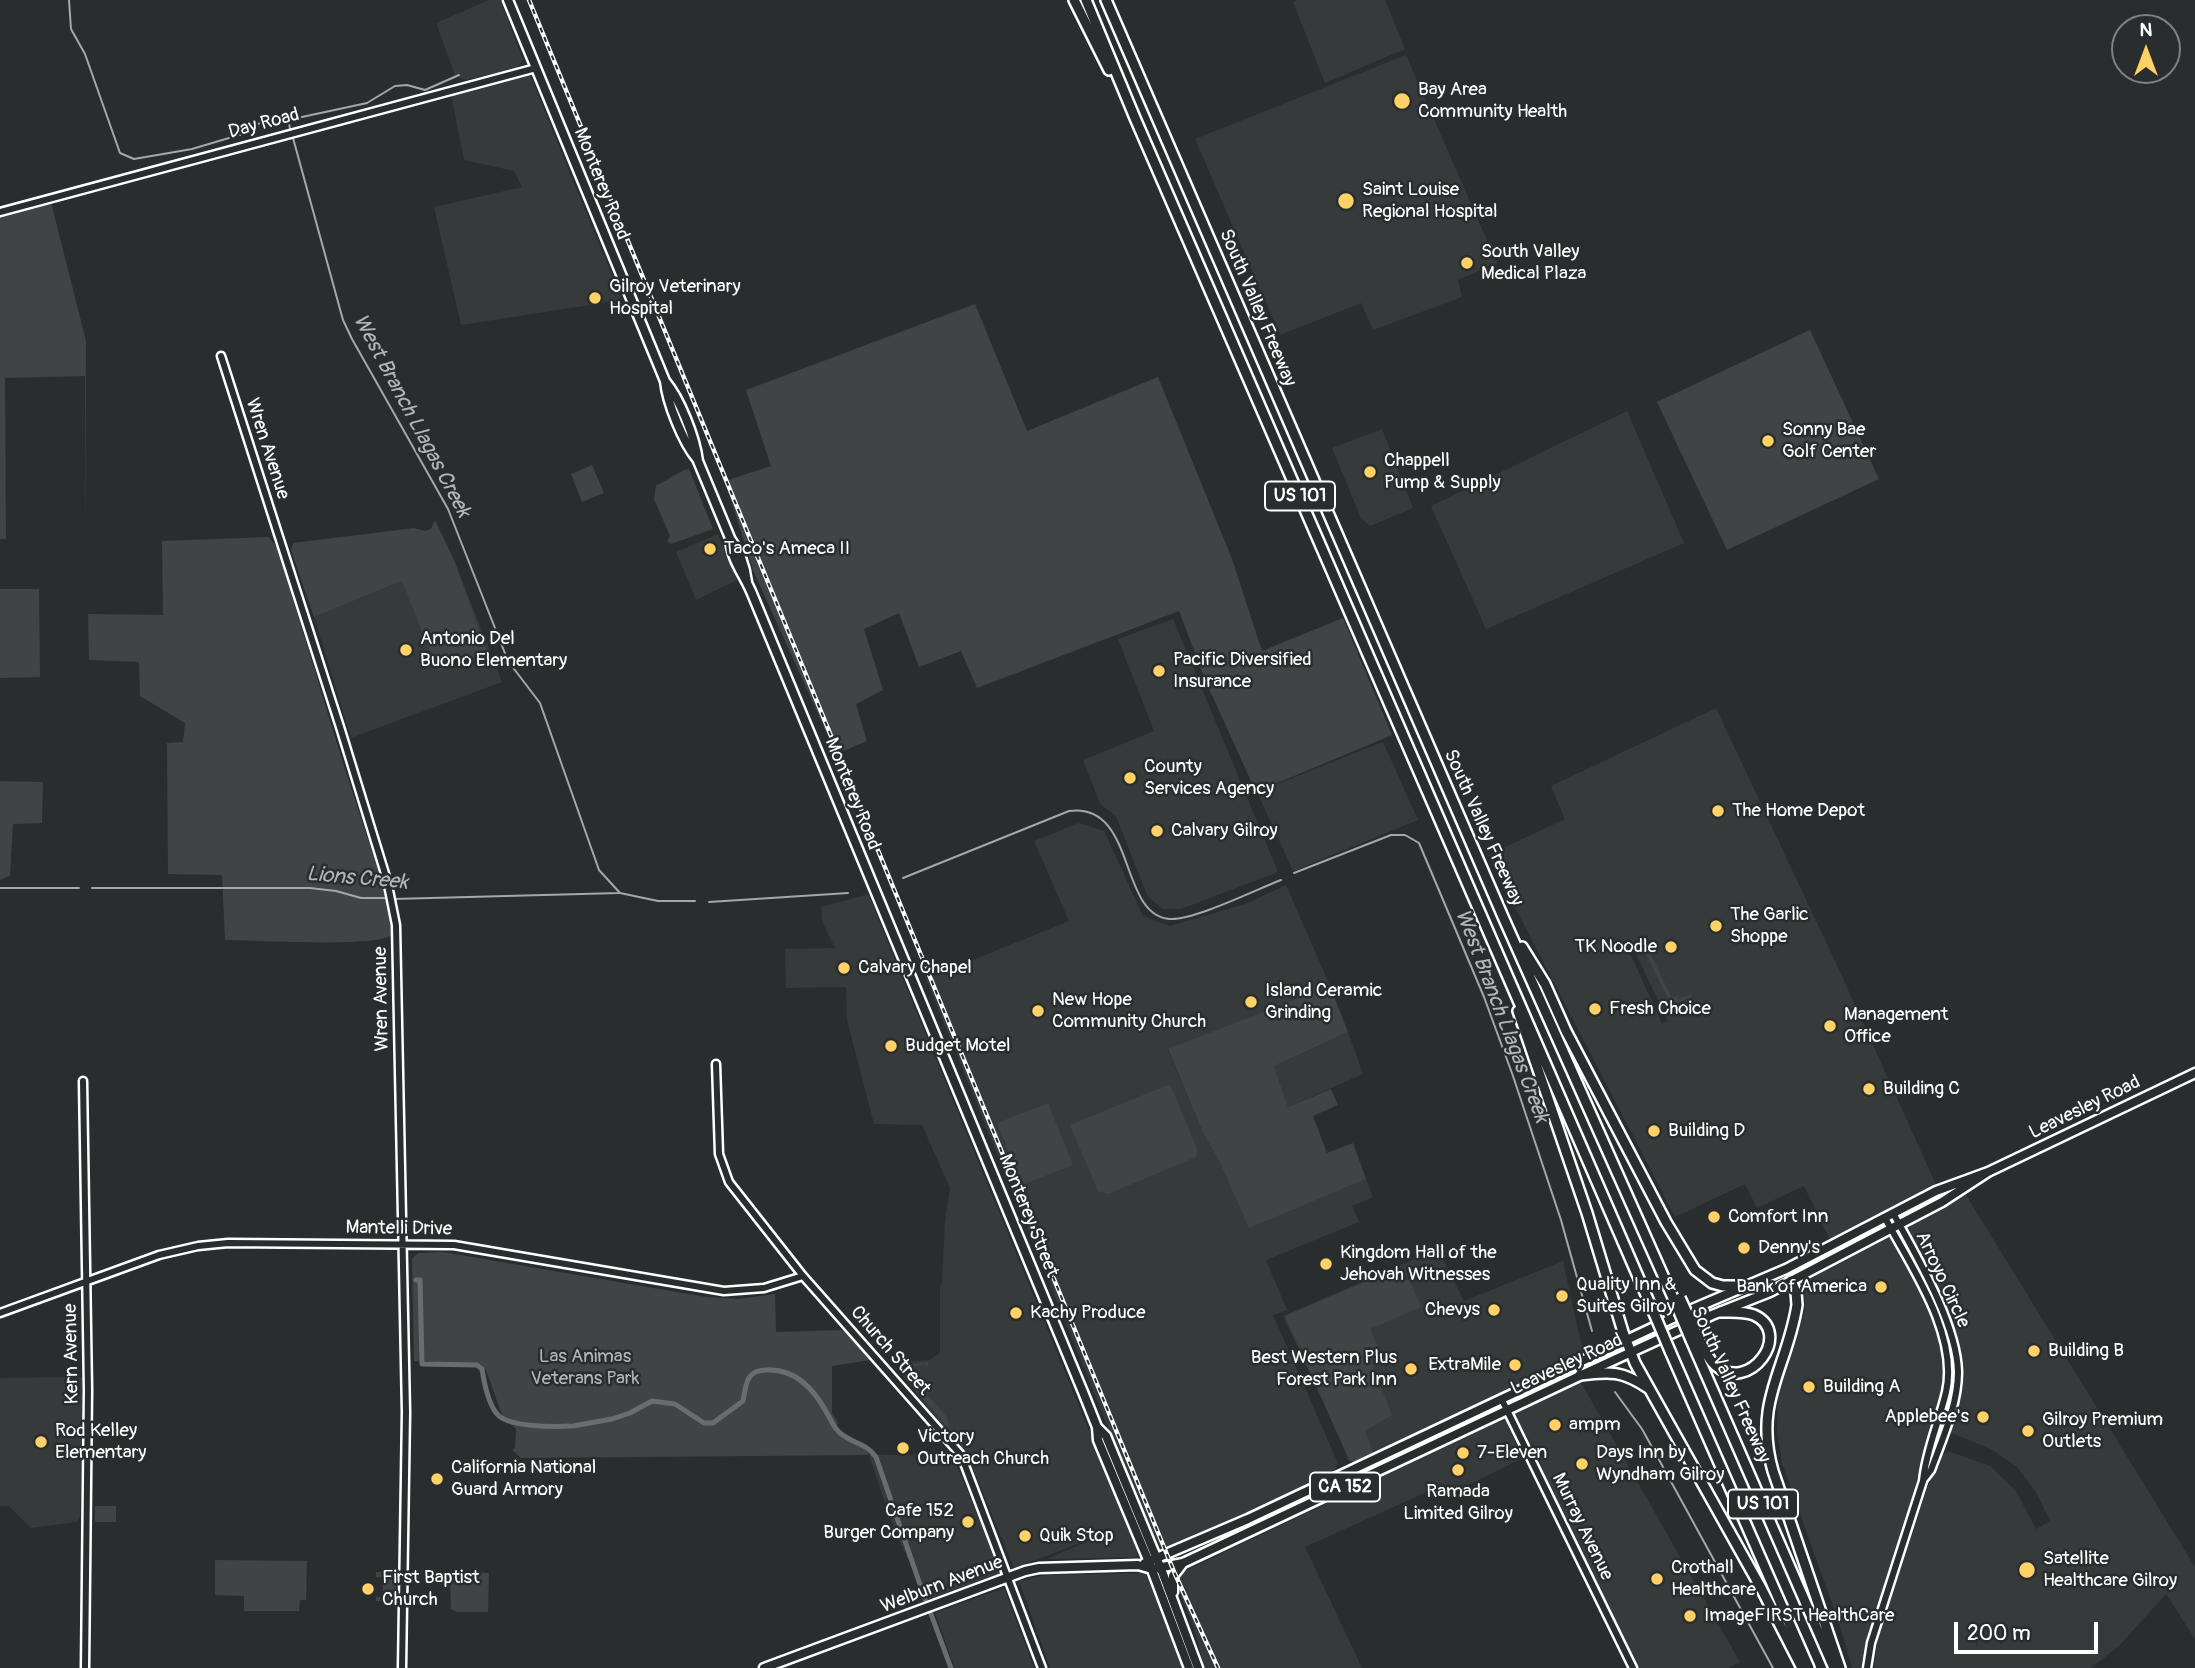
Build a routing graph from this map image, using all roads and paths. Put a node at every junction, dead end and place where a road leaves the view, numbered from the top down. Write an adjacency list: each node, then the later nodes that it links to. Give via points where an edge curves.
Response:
1 (508, 0): 5 (main road, Monterey Road)
2 (1074, 0): 6 (highway)
3 (1086, 0): 6 (highway, South Valley Freeway / US 101)
4 (1106, 0): 9 (highway, South Valley Freeway / US 101)
5 (536, 68): 7 (street, Day Road); 11 (main road, Monterey Road, via 746,568 747,582)
6 (1151, 155): 10 (highway, South Valley Freeway / US 101)
7 (0, 212)
8 (221, 356): 20 (street, Wren Avenue, via 393,905)
9 (1504, 919): 25 (highway, via 1545,985 1695,1270 1712,1283); 28 (highway, South Valley Freeway / US 101, bridge)
10 (1515, 992): 29 (highway, via 1518,1014); 48 (highway, South Valley Freeway / US 101, bridge)
11 (927, 1019): 37 (main road, Monterey Street, via 1097,1427 1098,1440)
12 (716, 1064): 22 (street, Church Street, via 721,1163 737,1194)
13 (2195, 1073): 15 (main road, Leavesley Road)
14 (83, 1081): 24 (street, Kern Avenue)
15 (1988, 1172): 16 (main road, Leavesley Road); 18 (main road, Leavesley Road, via 1956,1195)
16 (1893, 1213): 17 (main road, Leavesley Road); 18 (street, Arroyo Circle)
17 (1885, 1218): 19 (street, Arroyo Circle); 21 (main road, Leavesley Road)
18 (1899, 1224): 19 (main road, Leavesley Road); 35 (street, Arroyo Circle, via 1948,1326 1958,1370 1954,1403)
19 (1890, 1228): 23 (main road, Leavesley Road); 35 (street, Arroyo Circle, via 1936,1315 1948,1355 1946,1391)
20 (404, 1245): 22 (street, Mantelli Drive, via 464,1246 712,1290 756,1290); 24 (street, Mantelli Drive, via 212,1245 159,1255); 41 (street, Wren Avenue)
21 (1786, 1269): 23 (main road); 25 (main road, Leavesley Road / CA 152)
22 (803, 1276): 38 (street, Church Street, via 961,1455)
23 (1791, 1281): 26 (main road, Leavesley Road); 50 (highway, via 1797,1305 1769,1403 1767,1445)
24 (87, 1282): 27 (street, Mantelli Drive); 40 (street, Kern Avenue)
25 (1749, 1286): 29 (main road, Leavesley Road / CA 152)
26 (1721, 1312): 28 (highway, via 1742,1312 1761,1320 1770,1339 1765,1357 1750,1369 1726,1371 1711,1361); 30 (main road, Leavesley Road)
27 (0, 1313)
28 (1695, 1339): 49 (highway, South Valley Freeway / US 101)
29 (1626, 1340): 30 (highway); 33 (main road, Leavesley Road / CA 152)
30 (1630, 1353): 31 (main road, Leavesley Road); 32 (highway)
31 (1580, 1375): 32 (highway, CA 152, via 1608,1371); 34 (main road, Leavesley Road / CA 152)
32 (1650, 1389): 47 (highway)
33 (1502, 1400): 34 (street, Murray Avenue); 37 (main road, Leavesley Road / CA 152)
34 (1507, 1410): 36 (main road, Leavesley Road / CA 152); 46 (street, Murray Avenue)
35 (1923, 1481): 51 (street, Arroyo Circle)
36 (1183, 1563): 37 (main road, Leavesley Road); 39 (main road, via 1173,1579)
37 (1155, 1564): 38 (main road, Welburn Avenue, via 1039,1568); 39 (main road, Monterey Street); 44 (main road, Monterey Street)
38 (1009, 1577): 42 (main road, Welburn Avenue); 43 (street, Church Street)
39 (1176, 1606): 45 (main road, Monterey Street)
40 (85, 1668)
41 (402, 1668)
42 (764, 1668)
43 (1042, 1668)
44 (1189, 1668)
45 (1198, 1668)
46 (1633, 1668)
47 (1802, 1668)
48 (1808, 1668)
49 (1834, 1668)
50 (1839, 1668)
51 (1867, 1668)

